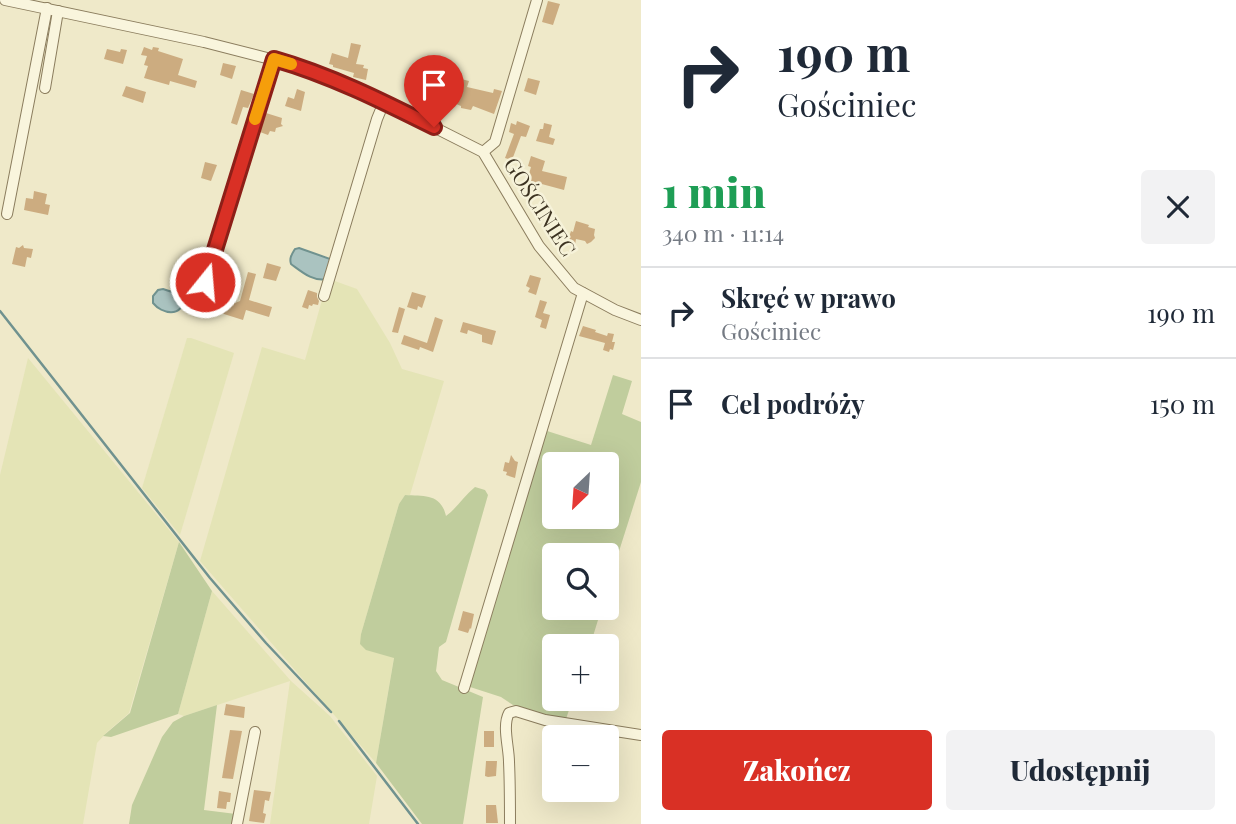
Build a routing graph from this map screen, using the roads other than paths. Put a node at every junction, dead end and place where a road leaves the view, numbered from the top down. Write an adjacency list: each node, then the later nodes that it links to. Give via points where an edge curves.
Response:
1 (5, 0): 3 (street, GOŚCINIEC)
2 (537, 0): 8 (street, via 495,142)
3 (47, 8): 4 (street, GOŚCINIEC); 9 (street)
4 (58, 10): 5 (street, GOŚCINIEC); 6 (street)
5 (274, 59): 7 (street, GOŚCINIEC, via 322,74); 12 (street)
6 (45, 88)
7 (384, 102): 8 (street, GOŚCINIEC); 11 (street)
8 (483, 152): 10 (street, GOŚCINIEC, via 539,246)
9 (7, 214)
10 (583, 293): 13 (street, GOŚCINIEC); 14 (street)
11 (324, 296)
12 (198, 305)
13 (641, 320)
14 (464, 688)
15 (255, 732): 17 (street)
16 (641, 735): 18 (street, via 509,713)
17 (237, 824)
18 (510, 824)

